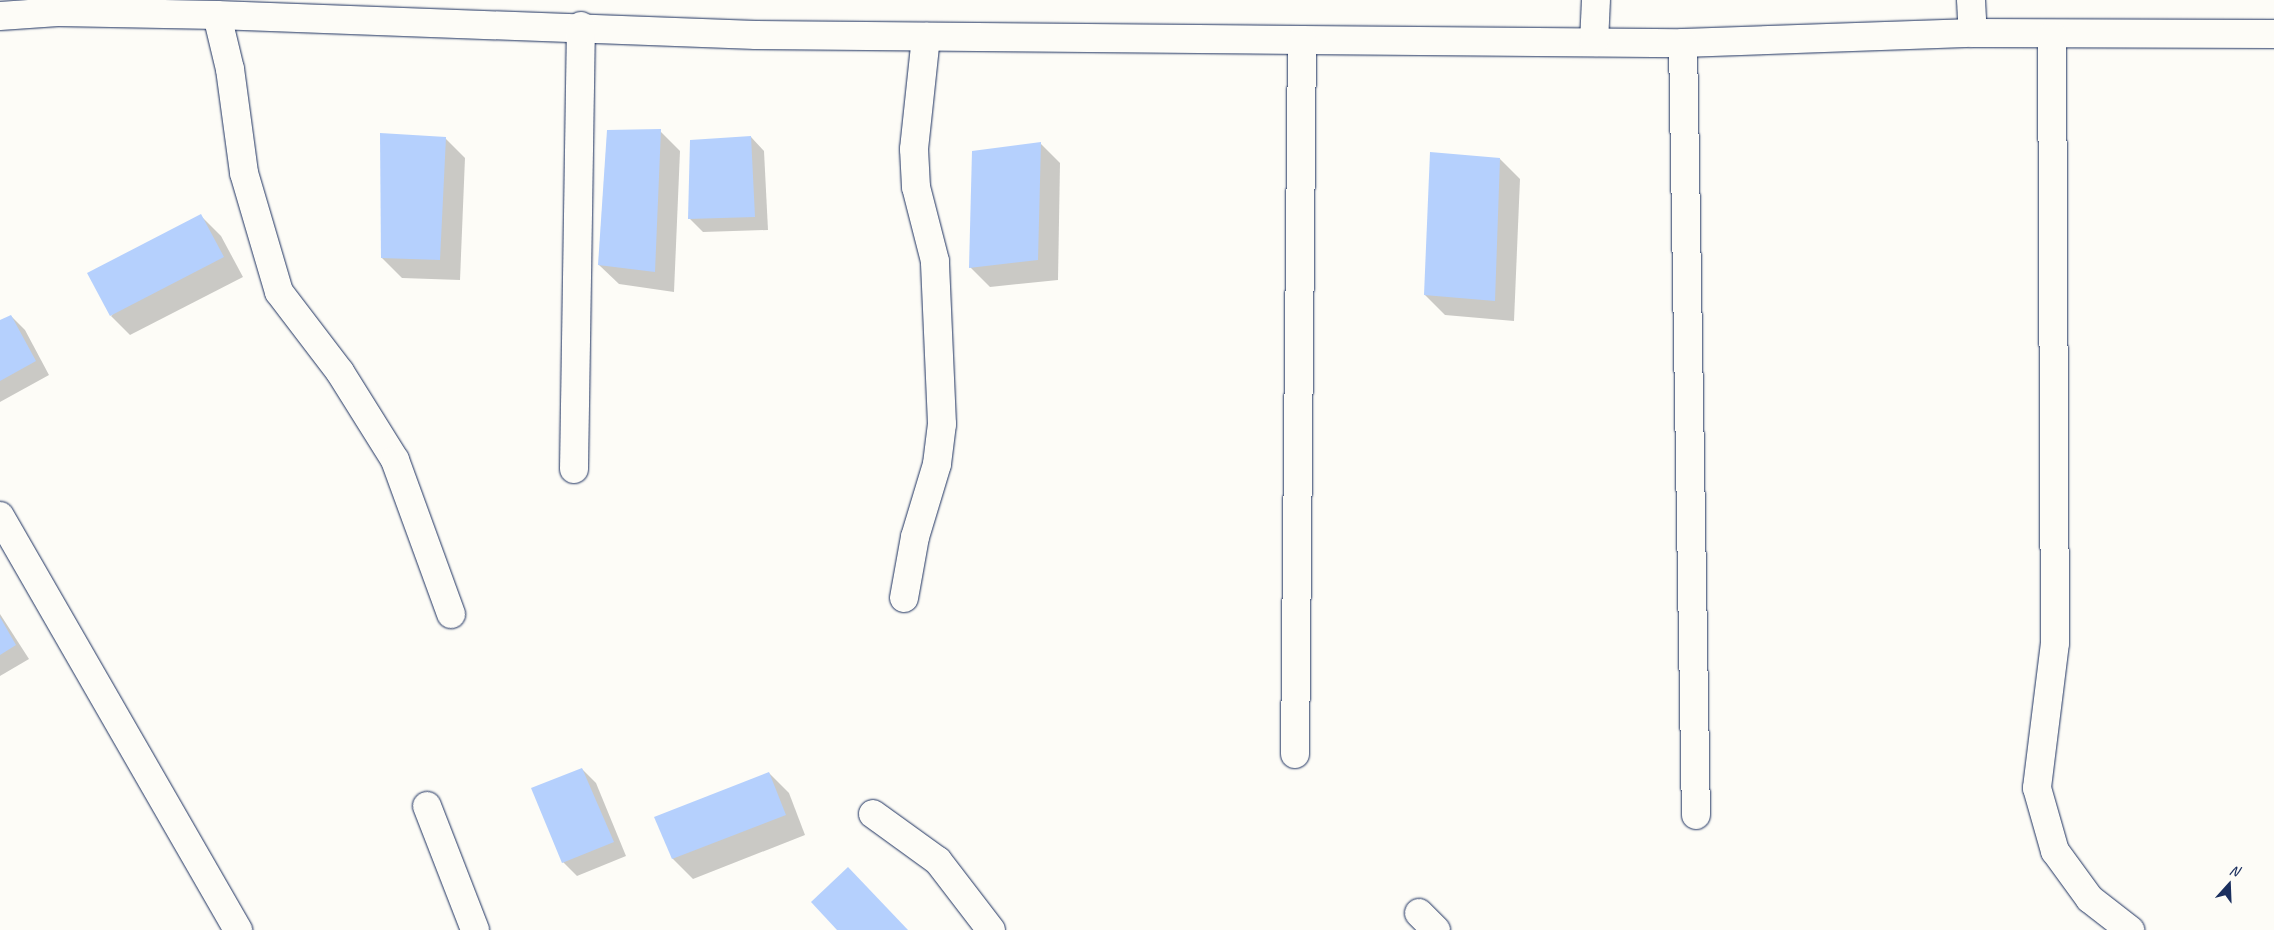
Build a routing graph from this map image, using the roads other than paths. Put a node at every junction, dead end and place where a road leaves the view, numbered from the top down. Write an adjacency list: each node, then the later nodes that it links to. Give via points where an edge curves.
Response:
1 (1596, 0): 11 (street)
2 (1971, 0): 6 (street)
3 (217, 15): 4 (street, via 58,12); 5 (street); 16 (street, via 230,70 244,173 279,292 340,372 395,460)
4 (0, 16)
5 (581, 26): 9 (street, via 756,36); 13 (street)
6 (1973, 33): 8 (street); 12 (street)
7 (2274, 34): 8 (street)
8 (2052, 36): 24 (street, via 2054,643 2037,788 2055,851 2090,899)
9 (926, 37): 10 (street); 15 (street, via 914,148 916,186 934,261 942,424 938,464 915,537)
10 (1302, 40): 11 (street); 17 (street)
11 (1594, 42): 12 (street)
12 (1683, 43): 20 (street)
13 (574, 469)
14 (0, 516): 21 (street)
15 (904, 598)
16 (451, 614)
17 (1295, 754)
18 (427, 806): 22 (street)
19 (873, 814): 23 (street, via 938,861)
20 (1696, 815)
21 (238, 930)
22 (475, 930)
23 (989, 930)
24 (2130, 930)

